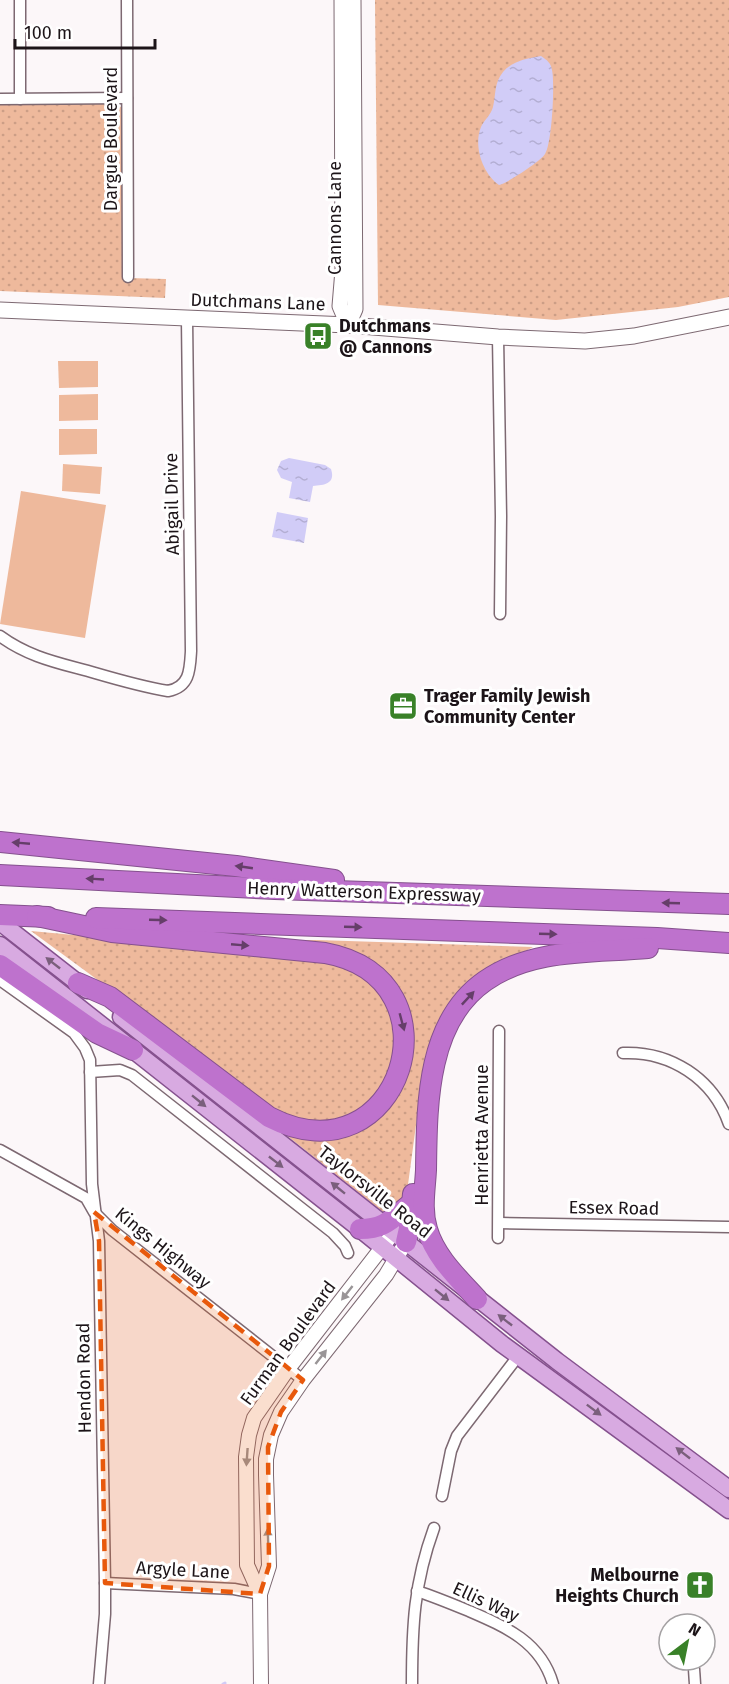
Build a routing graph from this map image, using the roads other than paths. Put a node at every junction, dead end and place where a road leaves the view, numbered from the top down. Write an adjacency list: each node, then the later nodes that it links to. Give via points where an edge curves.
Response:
1 (20, 0): 7 (street)
2 (127, 0): 5 (street, Dargue Boulevard)
3 (342, 0): 12 (main road, Cannons Lane, via 340,306)
4 (353, 0): 12 (main road, Cannons Lane, via 355,309)
5 (127, 98): 7 (street); 8 (street, Dargue Boulevard)
6 (0, 99): 7 (street)
7 (20, 99)
8 (128, 277)
9 (0, 310): 11 (main road, Dutchmans Lane)
10 (729, 317): 13 (main road, Dutchmans Lane, via 585,341)
11 (187, 319): 12 (main road, Dutchmans Lane); 15 (street, Abigail Drive, via 190,673 181,686 168,691 46,660 16,648)
12 (348, 324): 13 (main road, Dutchmans Lane)
13 (498, 337): 14 (street)
14 (500, 614)
15 (0, 636)
16 (0, 842): 18 (highway, one-way to 16, via 236,866)
17 (0, 875): 18 (highway, Henry Watterson Expressway, one-way to 17)
18 (427, 894): 19 (highway, Henry Watterson Expressway, one-way to 18)
19 (729, 904)
20 (0, 915): 21 (highway, Henry Watterson Expressway)
21 (29, 916): 23 (highway, Henry Watterson Expressway, one-way to 23); 27 (highway, one-way to 27, via 112,932 345,958 374,976 394,1001 405,1039 401,1066 388,1094 352,1124 320,1131 302,1130 268,1117 110,997)
22 (0, 922): 27 (main road, Taylorsville Road, one-way to 22)
23 (727, 943): 33 (highway, one-way to 23, via 433,1072 442,1038 462,1003 493,976 544,956)
24 (0, 945): 29 (main road, Taylorsville Road)
25 (0, 964): 29 (highway, via 97,1033)
26 (0, 980): 31 (street, Hendon Road, via 74,1033 85,1047)
27 (78, 983): 40 (main road, Taylorsville Road, one-way to 27)
28 (499, 1031): 36 (street, Henrietta Avenue)
29 (134, 1050): 38 (main road, Taylorsville Road, one-way to 38)
30 (623, 1053): 32 (street, via 646,1053 686,1068 710,1089)
31 (90, 1072): 35 (street, Hendon Road); 42 (street, via 120,1070 132,1075 333,1233)
32 (729, 1124)
33 (426, 1131): 40 (highway, via 416,1168 411,1217); 43 (highway, via 426,1228 448,1268)
34 (0, 1150): 35 (street, Kings Highway, via 86,1198)
35 (94, 1212): 45 (street, Kings Highway); 51 (street, Hendon Road, via 99,1241)
36 (499, 1223): 37 (street, Essex Road); 39 (street, Henrietta Avenue)
37 (729, 1227)
38 (360, 1229): 40 (highway, via 374,1229); 41 (main road, Taylorsville Road)
39 (498, 1238)
40 (395, 1239): 41 (main road, Taylorsville Road); 43 (main road, Taylorsville Road); 44 (main road, Taylorsville Road, one-way to 44, via 502,1344); 46 (street, Furman Boulevard, one-way to 40, via 386,1275)
41 (382, 1247): 45 (street, Furman Boulevard, one-way to 45)
42 (348, 1253)
43 (477, 1299): 47 (main road, Taylorsville Road, one-way to 43)
44 (519, 1355): 48 (street, via 457,1436); 49 (main road, Taylorsville Road, one-way to 49)
45 (288, 1369): 46 (street, Kings Highway); 53 (street, Furman Boulevard, one-way to 53, via 254,1418 249,1435 247,1565)
46 (303, 1380): 53 (street, Furman Boulevard, one-way to 46, via 269,1566 268,1447 281,1412)
47 (729, 1489)
48 (442, 1496)
49 (729, 1510)
50 (434, 1528): 52 (street)
51 (105, 1583): 53 (street, Argyle Lane, via 234,1589); 54 (street, Hendon Road)
52 (417, 1591): 56 (street, via 412,1625); 57 (street, Ellis Way, via 516,1633 538,1653)
53 (260, 1594): 55 (street, Furman Boulevard)
54 (99, 1684)
55 (261, 1684)
56 (412, 1684)
57 (553, 1684)

